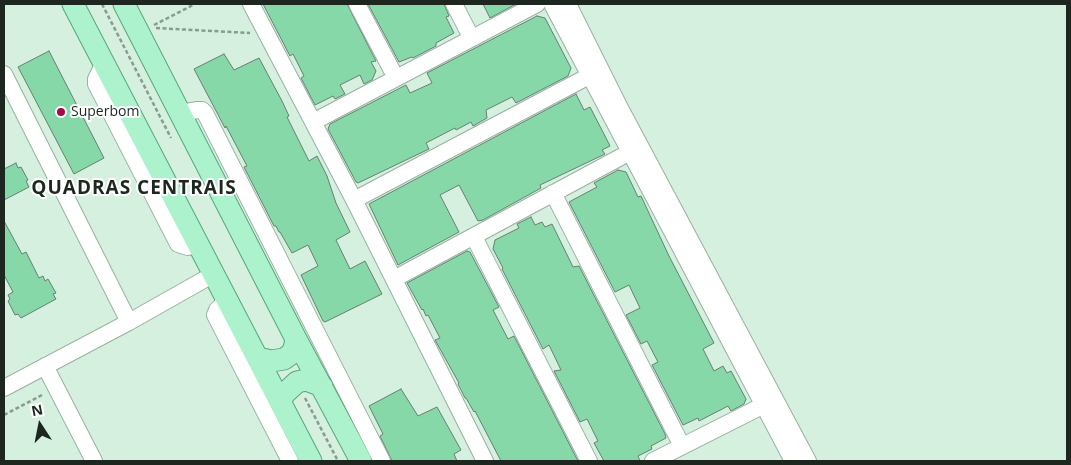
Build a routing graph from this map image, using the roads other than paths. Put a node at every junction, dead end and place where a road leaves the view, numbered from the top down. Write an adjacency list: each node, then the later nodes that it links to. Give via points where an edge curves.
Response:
1 (73, 4): 19 (main road)
2 (124, 4): 13 (main road)
3 (251, 4): 14 (street)
4 (357, 4): 12 (street)
5 (454, 4): 9 (street)
6 (536, 4): 9 (street)
7 (552, 4): 11 (street)
8 (568, 4): 40 (street)
9 (472, 37): 12 (street)
10 (4, 74): 22 (street)
11 (589, 76): 15 (street); 17 (street)
12 (396, 78): 14 (street)
13 (180, 112): 23 (main road); 35 (street, via 202,110 205,113)
14 (314, 122): 17 (street)
15 (630, 152): 16 (street); 29 (street)
16 (553, 193): 18 (street); 30 (street)
17 (354, 200): 20 (street)
18 (474, 236): 20 (street); 37 (street)
19 (214, 274): 21 (main road); 22 (street)
20 (394, 279): 36 (street)
21 (227, 300): 24 (main road); 32 (street, via 215,315)
22 (129, 322): 25 (street)
23 (296, 339): 24 (main road, via 291,354 284,359); 26 (main road)
24 (258, 358): 28 (main road)
25 (45, 366): 27 (street); 31 (street)
26 (322, 386): 28 (main road, via 306,380 297,382); 34 (main road)
27 (4, 388)
28 (280, 402): 33 (main road)
29 (764, 405): 30 (street); 39 (street)
30 (682, 446): 38 (street)
31 (94, 461)
32 (290, 461)
33 (311, 461)
34 (361, 461)
35 (382, 461)
36 (485, 461)
37 (589, 461)
38 (654, 461)
39 (793, 461)
40 (808, 461)

